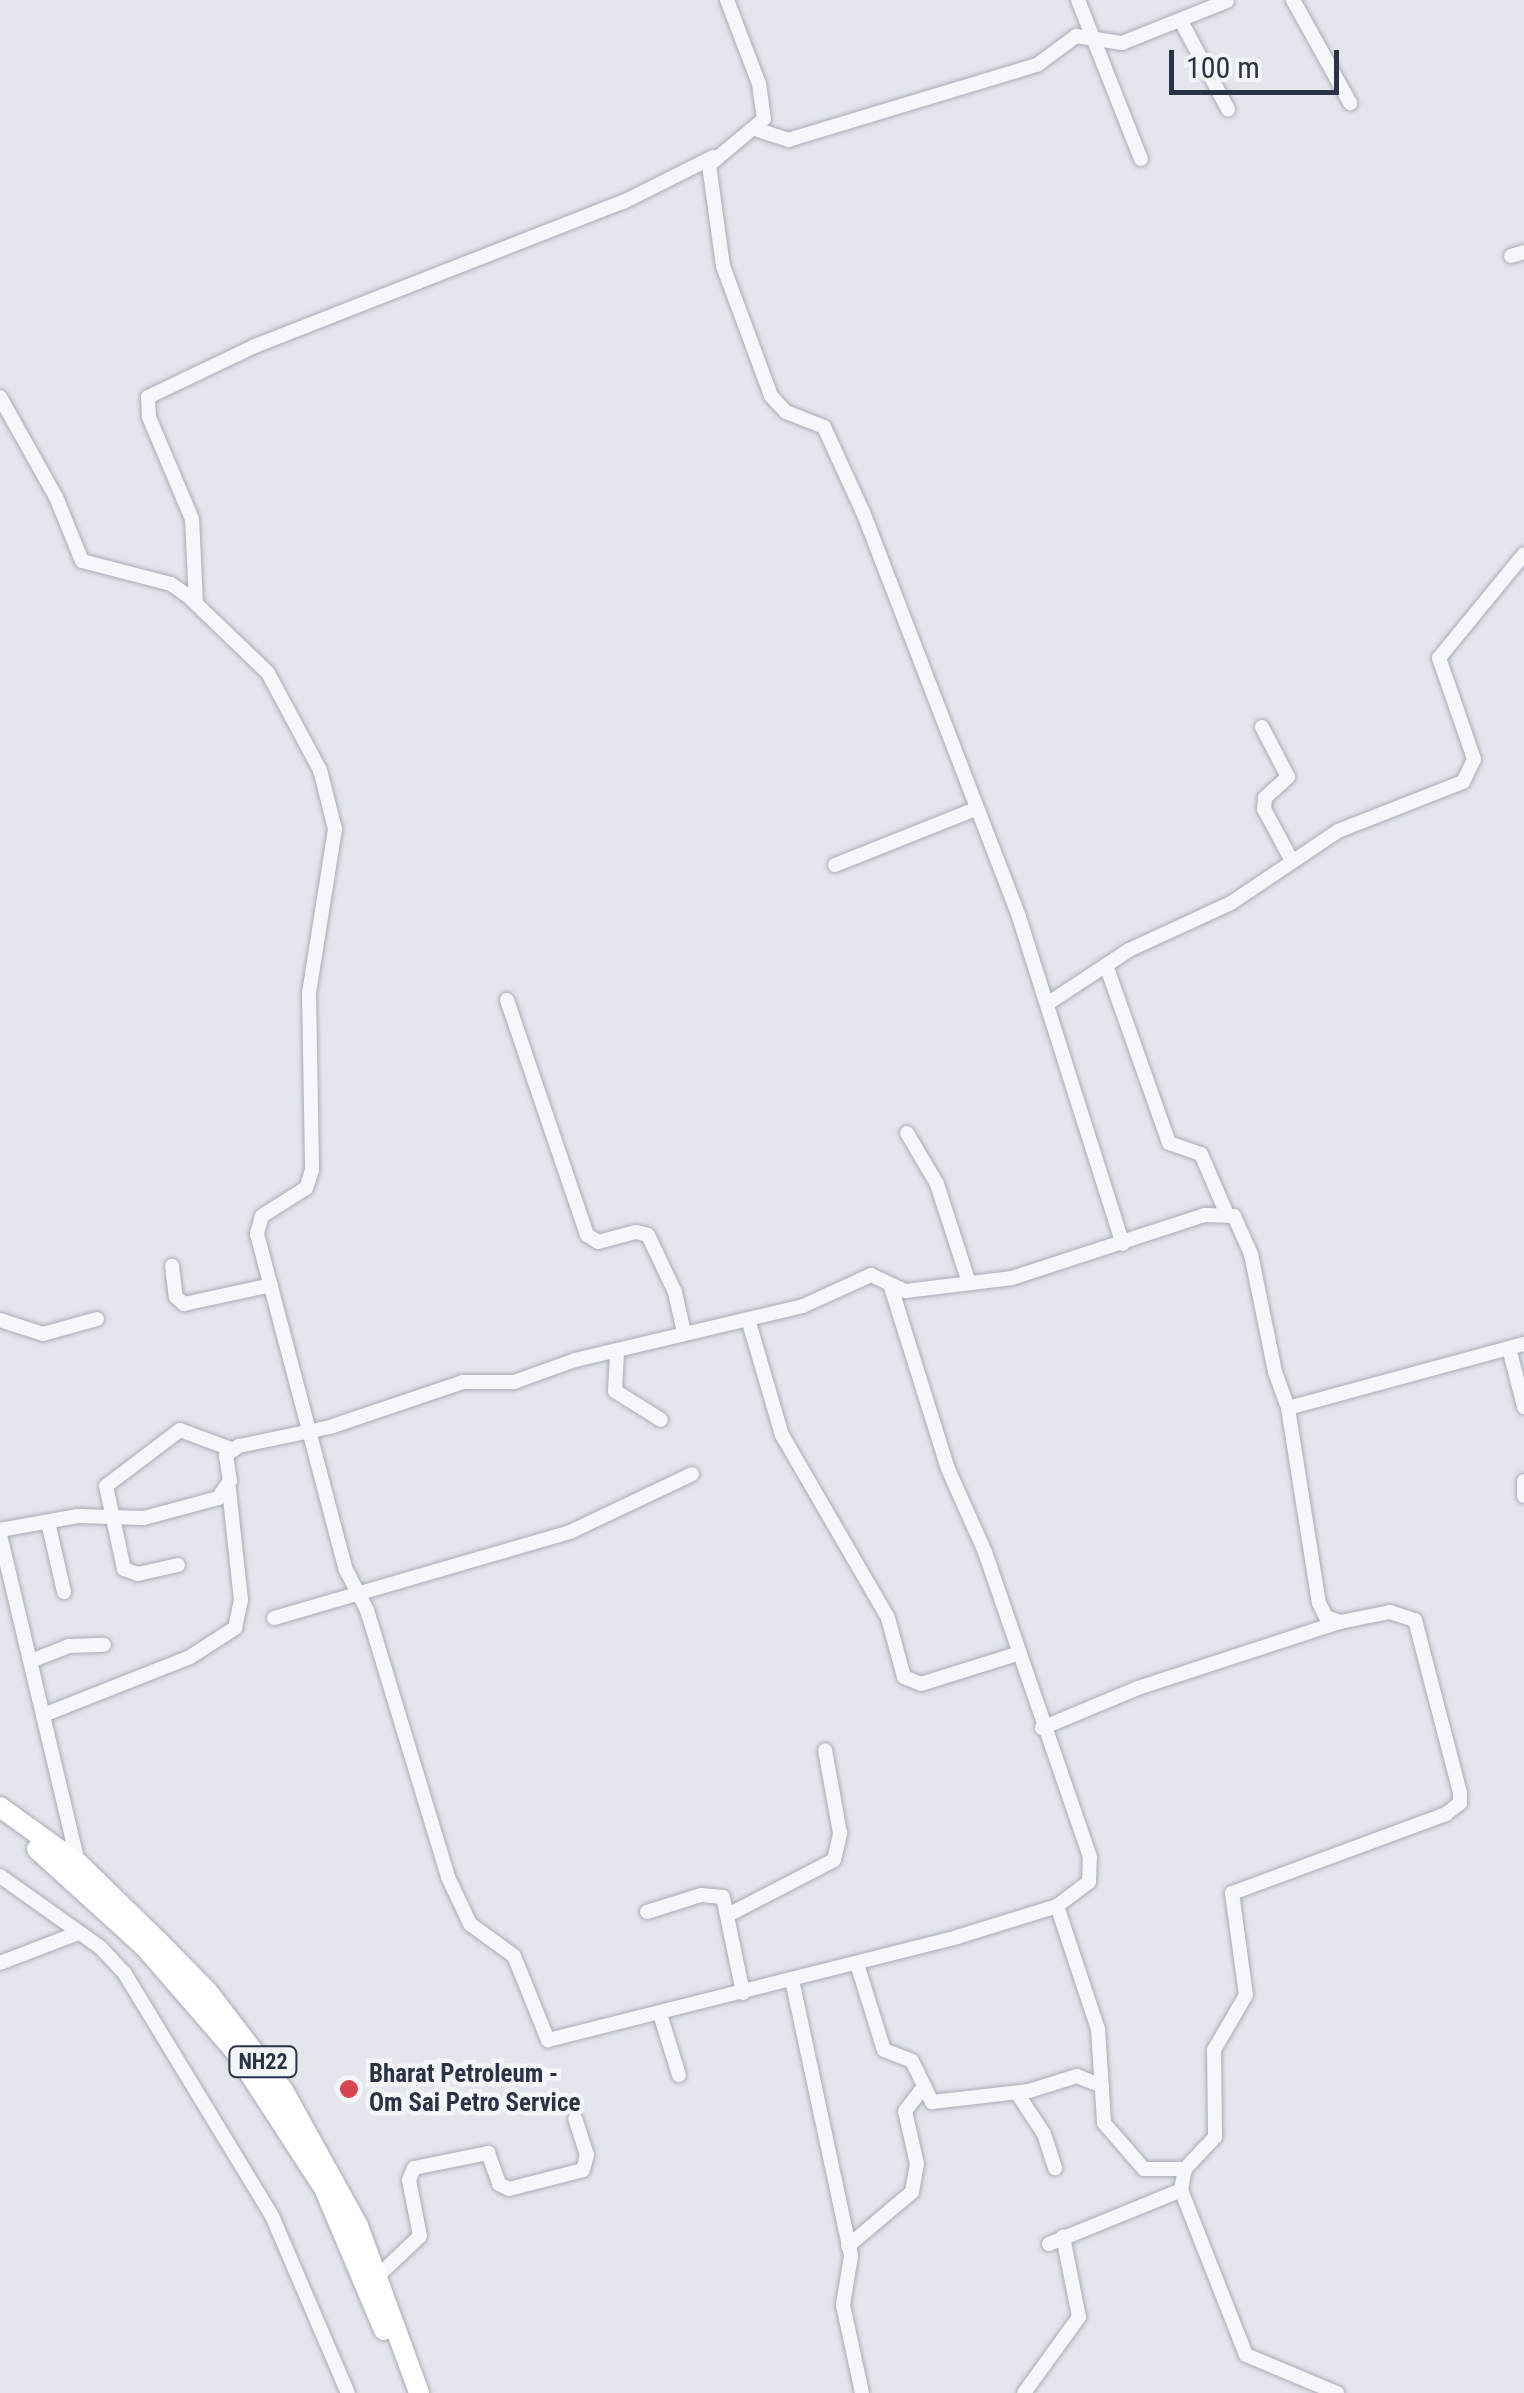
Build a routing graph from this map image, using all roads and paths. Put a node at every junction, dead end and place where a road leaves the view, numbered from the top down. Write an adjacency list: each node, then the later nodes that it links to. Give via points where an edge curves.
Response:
1 (727, 0): 9 (street, via 758,84 764,119)
2 (1078, 0): 6 (street)
3 (1293, 0): 7 (street)
4 (1227, 1): 5 (street)
5 (1182, 23): 6 (street, via 1115,45); 8 (street)
6 (1090, 36): 9 (street, via 1076,36 1037,65 854,122 781,141); 11 (street)
7 (1350, 103)
8 (1228, 108)
9 (758, 130): 10 (street)
10 (718, 155): 14 (street, via 624,202 269,340 148,397 149,417 192,519); 16 (street, via 706,177 725,272 778,406 824,427 835,446)
11 (1141, 160)
12 (0, 397): 14 (street, via 56,497 82,560 171,584)
13 (1524, 554): 17 (street, via 1440,658 1471,747 1468,778 1363,818)
14 (196, 603): 27 (street, via 280,690 320,770 334,829 310,993 312,1170 306,1188 256,1224)
15 (1262, 726): 17 (street, via 1288,778 1263,804)
16 (976, 808): 18 (street); 21 (street)
17 (1292, 861): 19 (street, via 1231,903)
18 (835, 865)
19 (1106, 965): 21 (street); 23 (street, via 1170,1143 1200,1154)
20 (507, 1000): 32 (street, via 587,1235 598,1242 648,1235 675,1292)
21 (1047, 1004): 24 (street)
22 (907, 1133): 26 (street, via 937,1184)
23 (1226, 1212): 24 (street); 35 (street, via 1241,1226 1251,1254 1274,1372)
24 (1123, 1244): 26 (street, via 1045,1270)
25 (172, 1266): 27 (street, via 174,1291 184,1304)
26 (969, 1284): 28 (street)
27 (271, 1285): 38 (street)
28 (891, 1286): 30 (street, via 871,1275 814,1302); 53 (street, via 948,1469 986,1552)
29 (97, 1319): 31 (street, via 44,1334)
30 (748, 1319): 32 (street); 53 (street, via 782,1436 888,1618 904,1676 921,1684)
31 (0, 1320)
32 (684, 1332): 34 (street)
33 (1516, 1346): 35 (street); 36 (street)
34 (617, 1352): 37 (street, via 616,1390); 38 (street, via 514,1382 463,1382)
35 (1288, 1408): 51 (street, via 1314,1586 1326,1617)
36 (1524, 1408)
37 (660, 1420)
38 (312, 1432): 39 (street); 48 (street)
39 (231, 1449): 42 (street); 44 (street, via 187,1430 173,1432 110,1480)
40 (692, 1474): 48 (street, via 570,1532 518,1543 417,1581)
41 (1524, 1482): 43 (street)
42 (229, 1489): 44 (street, via 144,1518); 55 (street, via 241,1600 235,1628 190,1658)
43 (1524, 1496)
44 (110, 1518): 45 (street); 47 (street, via 130,1574)
45 (48, 1522): 46 (street); 49 (street)
46 (0, 1532): 54 (street)
47 (178, 1564)
48 (356, 1591): 50 (street); 70 (street, via 448,1877 470,1924 514,1956 542,2038)
49 (64, 1592)
50 (274, 1618)
51 (1340, 1622): 56 (street, via 1138,1688); 77 (street, via 1390,1612 1415,1620 1460,1803 1446,1814 1254,1879 1232,1893 1246,1995 1214,2050 1215,2137)
52 (104, 1645): 54 (street, via 69,1646)
53 (1017, 1654): 56 (street)
54 (31, 1662): 55 (street)
55 (46, 1714): 60 (street)
56 (1042, 1728): 62 (street, via 1090,1857 1089,1882)
57 (825, 1750): 64 (street, via 840,1833 834,1860)
58 (0, 1807): 60 (highway, NH22)
59 (0, 1823): 84 (highway, NH22, via 49,1858 158,1960 284,2119 356,2257)
60 (78, 1864): 82 (highway, NH22, via 208,1992 274,2077 336,2178)
61 (0, 1876): 65 (street)
62 (1057, 1906): 67 (street); 72 (street, via 1098,2029)
63 (647, 1912): 64 (street, via 711,1894 723,1897)
64 (728, 1915): 69 (street)
65 (78, 1933): 66 (street); 83 (street, via 125,1974 272,2216)
66 (0, 1963)
67 (857, 1964): 68 (street); 73 (street, via 880,2044 912,2061)
68 (792, 1980): 69 (street); 81 (street)
69 (742, 1993): 70 (street)
70 (660, 2014): 71 (street)
71 (679, 2075)
72 (1102, 2086): 74 (street, via 1078,2076); 77 (street, via 1104,2123 1135,2163)
73 (923, 2088): 74 (street, via 932,2102); 81 (street, via 905,2111 918,2164 912,2192)
74 (1017, 2092): 76 (street, via 1044,2134)
75 (575, 2119): 82 (street, via 587,2155 584,2170 508,2189 499,2184 488,2154 414,2168 409,2180 420,2236)
76 (1054, 2168)
77 (1184, 2169): 78 (street)
78 (1181, 2190): 79 (street); 88 (street, via 1246,2355)
79 (1064, 2237): 80 (street); 87 (street, via 1079,2317)
80 (1048, 2244)
81 (848, 2246): 86 (street, via 852,2278 843,2305)
82 (380, 2274): 85 (highway, NH22)
83 (348, 2393)
84 (406, 2393)
85 (420, 2393)
86 (862, 2393)
87 (1024, 2393)
88 (1337, 2393)

